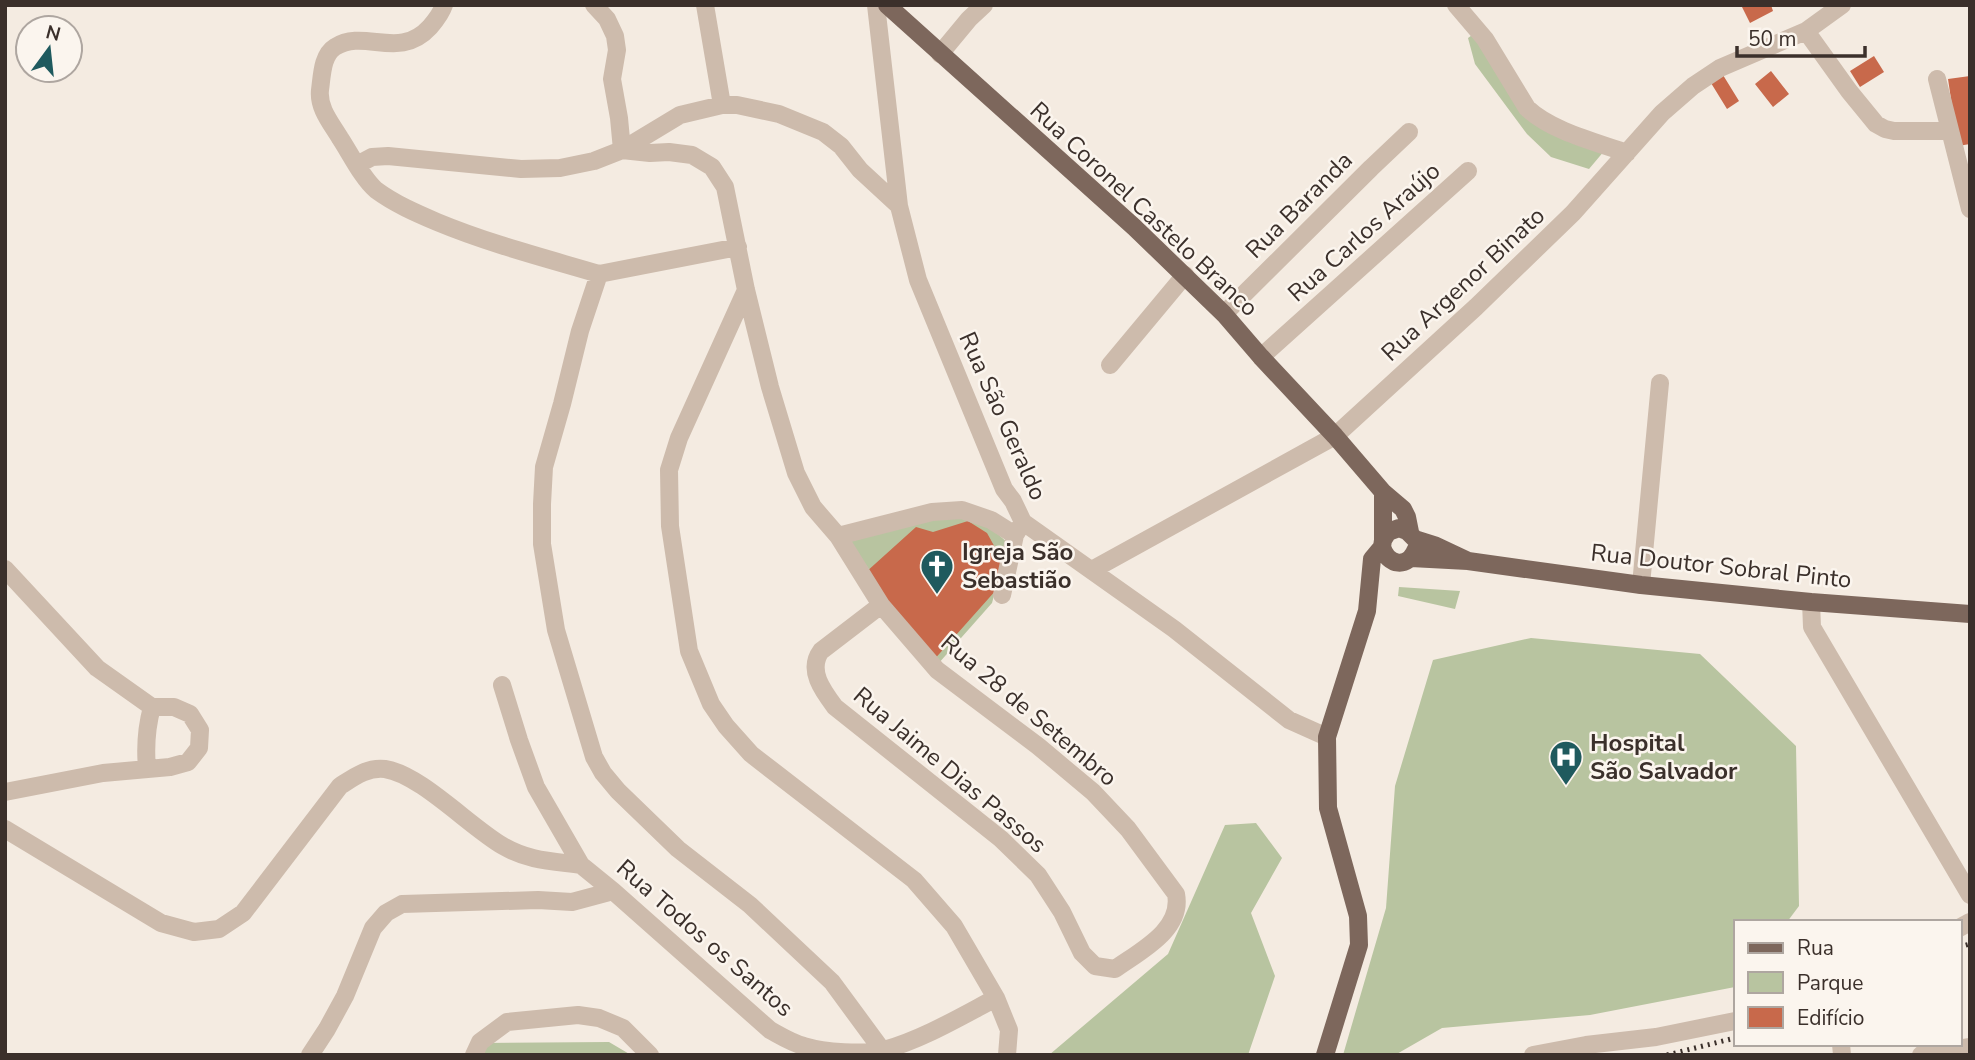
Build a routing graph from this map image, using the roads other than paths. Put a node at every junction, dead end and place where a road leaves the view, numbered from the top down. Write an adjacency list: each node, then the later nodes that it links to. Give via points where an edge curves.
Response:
1 (444, 5): 17 (street, via 422,36 409,42 346,42 333,48 324,63 319,100)
2 (594, 5): 15 (street, via 615,36 612,79)
3 (705, 5): 12 (street)
4 (876, 5): 19 (street, Rua São Geraldo)
5 (887, 5): 10 (main road, Rua Coronel Castelo Branco)
6 (984, 5): 10 (street)
7 (1456, 5): 16 (street, via 1485,39 1534,115)
8 (1842, 5): 9 (street, Rua Argenor Binato)
9 (1806, 31): 13 (street, via 1876,124 1894,131); 16 (street, Rua Argenor Binato, via 1707,76 1662,113)
10 (940, 54): 23 (main road, Rua Coronel Castelo Branco)
11 (1937, 79): 13 (street)
12 (723, 105): 15 (street, via 680,115); 19 (street, via 779,114 823,132)
13 (1950, 131): 20 (street)
14 (1409, 132): 25 (street, Rua Baranda)
15 (622, 150): 17 (street, via 559,168 521,169 388,156 372,157); 21 (street, Rua 28 de Setembro, via 692,155 712,167 725,187)
16 (1627, 153): 29 (street, Rua Argenor Binato, via 1573,214)
17 (357, 165): 22 (street, via 375,189 407,209 473,237)
18 (1468, 171): 26 (street, Rua Carlos Araújo)
19 (899, 206): 31 (street, Rua São Geraldo, via 918,280 1004,489 1013,501)
20 (1970, 206)
21 (738, 247): 22 (street); 24 (street, Rua 28 de Setembro)
22 (599, 274): 57 (street, via 579,331 544,467 542,504 542,544 556,630 594,757 618,791 678,849 750,905 832,982)
23 (1185, 275): 25 (main road, Rua Coronel Castelo Branco); 27 (street)
24 (746, 289): 32 (street, Rua 28 de Setembro, via 796,473 813,507); 54 (street, via 679,438 670,470 670,526 689,651 711,704 726,726 751,754 914,880 954,926)
25 (1224, 314): 26 (main road, Rua Coronel Castelo Branco)
26 (1261, 357): 29 (main road, Rua Coronel Castelo Branco)
27 (1110, 365)
28 (1660, 383): 39 (street)
29 (1335, 436): 30 (main road, Rua Coronel Castelo Branco); 38 (street, Rua Argenor Binato)
30 (1383, 492): 33 (main road, Rua Coronel Castelo Branco, via 1403,509); 34 (main road)
31 (1019, 528): 32 (street, via 962,510 932,512); 38 (street, Rua São Geraldo); 40 (street)
32 (838, 536): 42 (street, Rua 28 de Setembro)
33 (1412, 536): 34 (main road, via 1405,529 1396,529 1388,533); 35 (main road, via 1415,552); 36 (main road)
34 (1385, 549): 35 (main road, via 1400,563); 46 (main road, via 1382,575 1369,586 1367,611)
35 (1411, 558): 36 (main road)
36 (1468, 561): 39 (main road, Rua Doutor Sobral Pinto)
37 (5, 569): 45 (street, via 97,668)
38 (1092, 570): 46 (street, Rua São Geraldo, via 1289,720)
39 (1642, 585): 41 (main road, Rua Doutor Sobral Pinto)
40 (1002, 595)
41 (1811, 602): 43 (main road, Rua Doutor Sobral Pinto); 52 (street, via 1812,628)
42 (881, 605): 53 (street, Rua Jaime Dias Passos, via 821,650 817,682 835,707 1001,838 1038,875); 53 (street, Rua 28 de Setembro, via 937,670 1093,792 1176,894 1173,919 1154,941 1115,969 1095,966)
43 (1970, 614)
44 (502, 685): 50 (street, Rua Todos os Santos, via 536,786)
45 (152, 708): 47 (street, via 145,735); 47 (street, via 174,707 190,714 200,730 199,747 188,762)
46 (1327, 737): 62 (main road, via 1328,808 1358,916 1359,945)
47 (147, 768): 48 (street)
48 (5, 792)
49 (5, 828): 50 (street, Rua Todos os Santos, via 161,923 194,932 219,929 243,913 340,786 360,772 384,769 410,779 500,845 525,857)
50 (581, 866): 51 (street, Rua Todos os Santos)
51 (613, 891): 57 (street, Rua Todos os Santos, via 770,1030 818,1050); 58 (street, via 572,902 402,904 373,928 345,996)
52 (1970, 895)
53 (1082, 953)
54 (996, 998): 57 (street, Rua Todos os Santos, via 936,1030); 61 (street, via 1009,1030)
55 (1734, 1021): 63 (street)
56 (1970, 1047): 64 (street)
57 (882, 1051)
58 (310, 1055)
59 (474, 1055): 60 (street, via 480,1042 507,1022 578,1015 623,1028)
60 (650, 1055)
61 (1007, 1055)
62 (1325, 1055)
63 (1533, 1055)
64 (1921, 1055)

